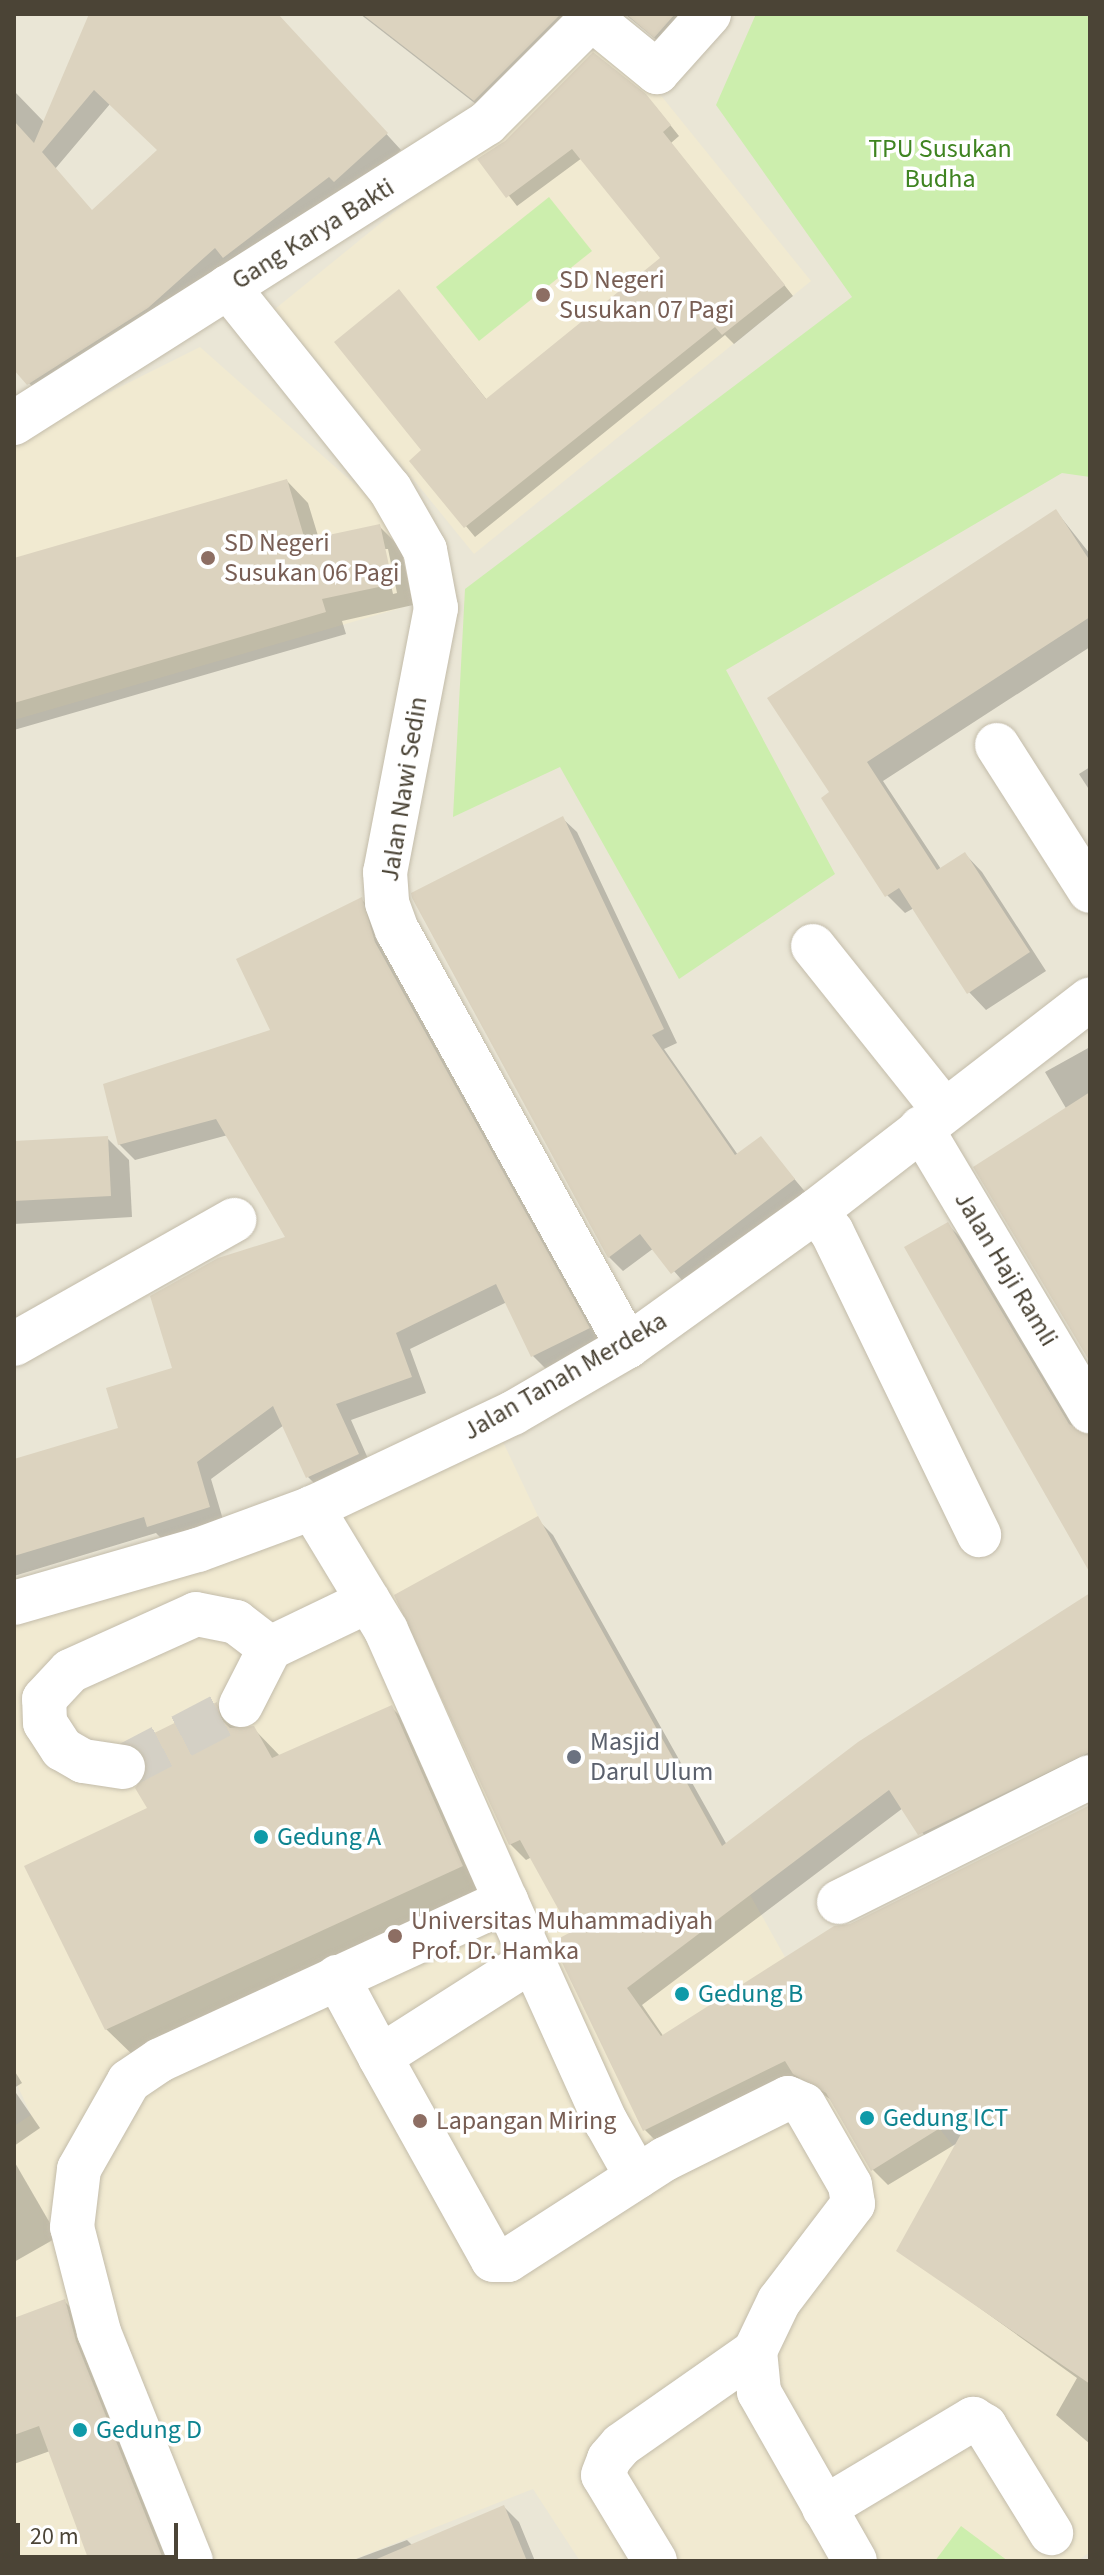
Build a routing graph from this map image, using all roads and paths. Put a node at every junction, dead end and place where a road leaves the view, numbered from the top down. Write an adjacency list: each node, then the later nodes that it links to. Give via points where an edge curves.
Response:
1 (709, 14): 2 (street, via 657,72)
2 (589, 16): 3 (street, Gang Karya Bakti, via 487,123)
3 (228, 287): 4 (street, Gang Karya Bakti); 13 (street, Jalan Nawi Sedin, via 390,489 425,550 436,608 385,872 387,903 397,930)
4 (14, 423)
5 (997, 745): 6 (street)
6 (1090, 891)
7 (813, 946): 9 (street, Jalan Haji Ramli)
8 (1090, 999): 9 (street, Jalan Tanah Merdeka)
9 (933, 1119): 10 (street, Jalan Tanah Merdeka); 14 (street, Jalan Haji Ramli)
10 (816, 1211): 13 (street, Jalan Tanah Merdeka); 16 (street, via 832,1232)
11 (234, 1220): 12 (street)
12 (14, 1344)
13 (628, 1346): 15 (street, Jalan Tanah Merdeka, via 513,1413)
14 (1090, 1411)
15 (312, 1508): 17 (street); 18 (street, Jalan Tanah Merdeka, via 198,1550)
16 (979, 1535)
17 (368, 1601): 19 (street); 23 (street, via 386,1630)
18 (14, 1603)
19 (270, 1648): 20 (street); 21 (street, via 236,1622 196,1614 70,1671 53,1684 44,1699 45,1723 62,1749 83,1761)
20 (241, 1705)
21 (123, 1767)
22 (1090, 1777): 24 (street)
23 (506, 1901): 25 (street); 26 (street)
24 (839, 1902)
25 (532, 1960): 27 (street); 28 (street)
26 (337, 1977): 27 (street); 32 (street, via 196,2042 129,2081 79,2169 72,2227 99,2332)
27 (380, 2057): 28 (street, via 493,2260 508,2260)
28 (637, 2177): 29 (street, via 788,2098 804,2105 850,2185 853,2204 779,2301)
29 (755, 2351): 30 (street, via 759,2392); 33 (street, via 621,2445 609,2459 603,2475)
30 (824, 2508): 31 (street, via 973,2419 985,2426); 34 (street)
31 (1051, 2533)
32 (191, 2561)
33 (655, 2561)
34 (855, 2561)

